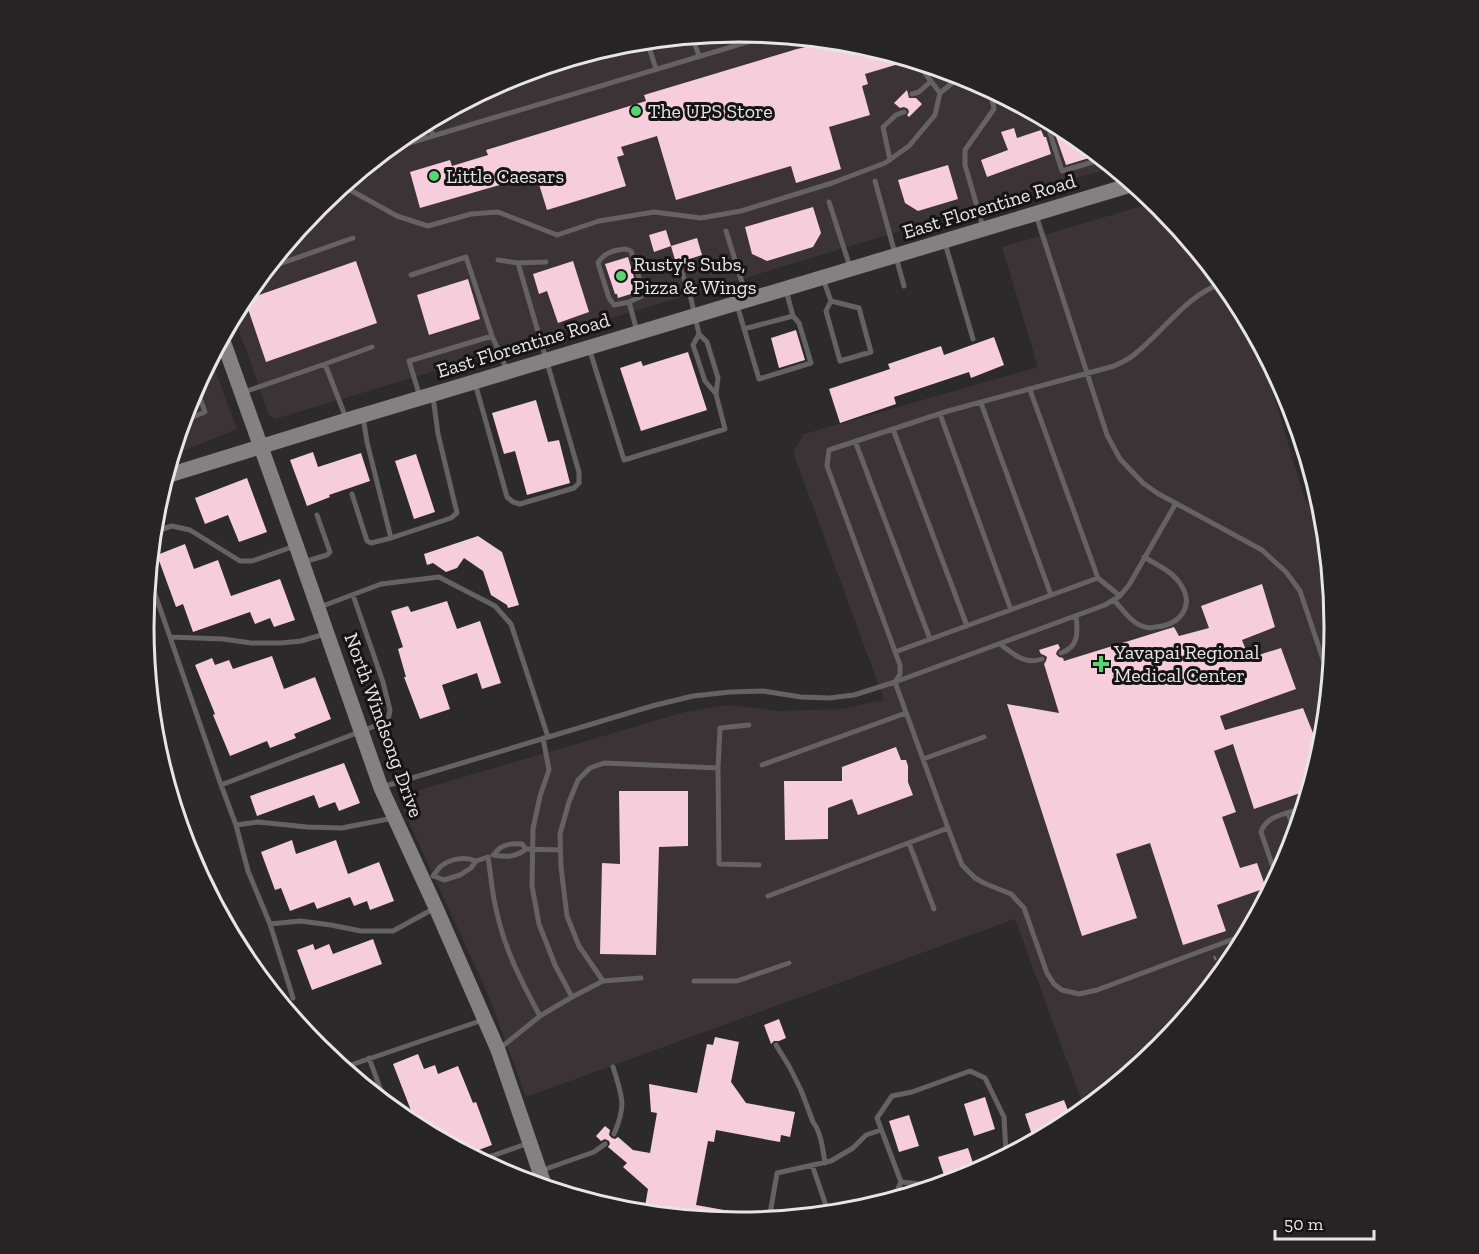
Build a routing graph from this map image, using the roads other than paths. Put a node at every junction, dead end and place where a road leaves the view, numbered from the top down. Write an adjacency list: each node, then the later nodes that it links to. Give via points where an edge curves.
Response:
1 (744, 42): 4 (lane)
2 (695, 44): 4 (lane)
3 (650, 49): 5 (lane)
4 (699, 56): 5 (lane)
5 (656, 69): 17 (lane)
6 (924, 72): 7 (lane)
7 (931, 81): 9 (lane); 10 (lane)
8 (952, 83): 10 (lane)
9 (919, 92): 11 (lane); 12 (lane)
10 (940, 93): 19 (lane, via 935,115 909,146)
11 (912, 94)
12 (917, 99)
13 (992, 99): 26 (lane, via 994,109 965,150 965,165)
14 (901, 110): 19 (lane, via 883,127)
15 (431, 130): 17 (lane)
16 (1050, 132): 20 (lane, via 1062,171)
17 (433, 136): 18 (lane)
18 (412, 142)
19 (890, 160): 23 (lane, via 741,211 701,218 654,212 599,221 557,235 498,212 471,214 428,226 397,216)
20 (1094, 162)
21 (875, 181): 30 (lane)
22 (1125, 187): 25 (street, East Florentine Road)
23 (351, 190)
24 (829, 202): 36 (lane)
25 (1036, 214): 26 (street, East Florentine Road); 58 (lane)
26 (983, 229): 29 (street, East Florentine Road)
27 (726, 231): 44 (lane)
28 (353, 238): 33 (lane)
29 (944, 241): 30 (street, East Florentine Road); 51 (lane)
30 (896, 255): 36 (street, East Florentine Road); 40 (lane)
31 (498, 260): 34 (lane)
32 (546, 262): 34 (lane)
33 (281, 263)
34 (518, 263): 55 (lane)
35 (680, 263): 45 (lane)
36 (851, 269): 38 (street, East Florentine Road)
37 (411, 276): 50 (lane, via 466,257)
38 (823, 277): 41 (street, East Florentine Road); 42 (lane)
39 (1214, 285): 58 (lane, via 1188,302 1133,356)
40 (904, 286)
41 (786, 289): 44 (street, East Florentine Road); 46 (lane)
42 (831, 301): 42 (lane, via 826,311 840,361 871,352 860,308)
43 (629, 302): 43 (lane, via 642,296 631,251 608,253 598,263 609,298 614,304); 48 (lane)
44 (742, 302): 45 (street, East Florentine Road); 47 (lane)
45 (694, 316): 48 (street, East Florentine Road); 49 (lane)
46 (793, 316): 47 (lane); 47 (lane, via 799,323 811,363 759,379)
47 (744, 329)
48 (638, 333): 53 (street, East Florentine Road)
49 (699, 334): 62 (lane, via 707,342 718,378); 62 (lane, via 693,345 705,381)
50 (492, 336): 57 (lane); 63 (lane, via 409,362)
51 (974, 339)
52 (372, 347): 56 (lane)
53 (589, 347): 55 (street, East Florentine Road); 62 (lane, via 624,460 725,429)
54 (225, 348): 61 (street, North Windsong Drive)
55 (546, 360): 57 (street, East Florentine Road); 59 (lane, via 579,472 579,483 574,488 520,504 507,497)
56 (325, 364): 61 (lane); 69 (lane)
57 (507, 372): 59 (street, East Florentine Road)
58 (1087, 374): 60 (lane); 75 (lane, via 1107,435 1120,459 1143,483)
59 (474, 382): 63 (street, East Florentine Road)
60 (1030, 390): 65 (lane); 82 (lane)
61 (241, 393): 72 (street, North Windsong Drive)
62 (716, 394)
63 (426, 396): 67 (street, East Florentine Road); 78 (lane, via 457,513)
64 (201, 400): 68 (lane, via 205,412)
65 (981, 403): 66 (lane); 84 (lane)
66 (940, 414): 70 (lane); 89 (lane)
67 (362, 415): 69 (street, East Florentine Road); 78 (lane)
68 (194, 416)
69 (346, 420): 72 (street, East Florentine Road)
70 (893, 429): 71 (lane); 91 (lane)
71 (855, 441): 94 (lane); 96 (lane, via 829,450 827,466)
72 (260, 446): 73 (street, East Florentine Road); 79 (street, North Windsong Drive)
73 (175, 473)
74 (352, 494): 78 (lane, via 367,541)
75 (1176, 503): 80 (lane); 99 (lane, via 1262,550 1286,572 1300,591)
76 (317, 515): 81 (lane, via 330,552)
77 (164, 529): 79 (lane, via 172,526 190,530 240,561 252,561)
78 (391, 538)
79 (296, 545): 81 (street, North Windsong Drive)
80 (1144, 557): 86 (lane); 87 (lane, via 1178,579 1187,599 1182,615 1172,623 1147,628 1134,622)
81 (302, 563): 88 (street, North Windsong Drive)
82 (1098, 578): 84 (lane); 86 (lane)
83 (353, 595): 88 (lane); 103 (lane, via 390,710 388,721); 105 (lane, via 381,584 439,577 495,606 511,624)
84 (1051, 595): 89 (lane)
85 (156, 596): 93 (lane)
86 (1120, 596): 87 (lane)
87 (1114, 600): 90 (lane)
88 (318, 608): 92 (street, North Windsong Drive)
89 (1011, 610): 91 (lane)
90 (1076, 616): 95 (lane); 97 (lane, via 1075,643)
91 (967, 626): 94 (lane)
92 (327, 633): 93 (lane, via 281,643); 103 (street, North Windsong Drive)
93 (170, 637): 109 (lane)
94 (930, 639): 96 (lane)
95 (1000, 644): 98 (lane, via 1018,657 1033,662); 100 (lane)
96 (895, 651): 100 (lane, via 900,665)
97 (1061, 653)
98 (1042, 659)
99 (1323, 660)
100 (895, 682): 101 (lane); 105 (lane, via 854,695 828,698 763,692 693,696)
101 (906, 713): 106 (lane); 107 (lane)
102 (749, 725): 108 (lane, via 720,728)
103 (361, 732): 109 (lane); 110 (street, North Windsong Drive)
104 (984, 737): 106 (lane)
105 (546, 738): 110 (lane); 119 (lane, via 549,770 533,830)
106 (922, 759): 116 (lane)
107 (762, 765)
108 (718, 768): 120 (lane, via 604,763 590,768 578,780 569,802); 123 (lane, via 719,864)
109 (221, 785): 115 (lane)
110 (381, 788): 113 (street, North Windsong Drive)
111 (1294, 811): 112 (lane)
112 (1288, 813): 114 (lane); 124 (lane, via 1268,820 1261,832)
113 (394, 818): 115 (lane, via 342,828 258,822); 125 (street, North Windsong Drive)
114 (1291, 821)
115 (236, 825): 129 (lane, via 248,871)
116 (948, 828): 117 (lane); 130 (lane, via 962,865 975,878 1011,894 1024,908 1047,973 1062,990 1079,994 1097,990)
117 (909, 843): 126 (lane); 128 (lane)
118 (526, 849): 119 (lane); 121 (lane, via 519,855); 121 (lane, via 522,844 503,846)
119 (533, 849): 120 (lane); 135 (lane, via 532,886 538,924)
120 (560, 850): 133 (lane, via 567,916 579,946)
121 (491, 856): 122 (lane); 137 (lane, via 496,912 508,951)
122 (476, 861): 125 (lane, via 471,868 444,880); 125 (lane, via 462,858 448,863)
123 (759, 865)
124 (1273, 867)
125 (429, 878): 127 (street, North Windsong Drive)
126 (768, 896)
127 (436, 908): 129 (lane, via 393,931 361,932 300,921); 138 (street, North Windsong Drive)
128 (934, 909)
129 (270, 924): 136 (lane)
130 (1234, 939)
131 (789, 963): 134 (lane, via 737,981)
132 (641, 978): 133 (lane)
133 (603, 981): 135 (lane)
134 (694, 981)
135 (572, 996): 137 (lane)
136 (293, 998)
137 (540, 1016): 140 (lane)
138 (485, 1019): 140 (street, North Windsong Drive); 141 (lane)
139 (776, 1045): 151 (lane, via 816,1125)
140 (498, 1050): 147 (street, North Windsong Drive)
141 (369, 1058): 142 (lane); 144 (lane)
142 (351, 1065)
143 (613, 1067): 146 (lane, via 623,1099)
144 (380, 1089)
145 (881, 1130): 149 (lane, via 877,1118 892,1096 970,1071 985,1078 1004,1117); 151 (lane, via 866,1135 853,1148); 155 (lane)
146 (614, 1134)
147 (530, 1142): 150 (lane); 153 (street, North Windsong Drive)
148 (605, 1144): 153 (lane, via 594,1152)
149 (1006, 1148)
150 (491, 1156)
151 (825, 1163): 152 (lane)
152 (812, 1165): 158 (lane); 159 (lane, via 777,1173)
153 (540, 1171): 154 (street, North Windsong Drive)
154 (542, 1177)
155 (901, 1182): 156 (lane); 157 (lane)
156 (919, 1184)
157 (897, 1190)
158 (826, 1205)
159 (770, 1211)

